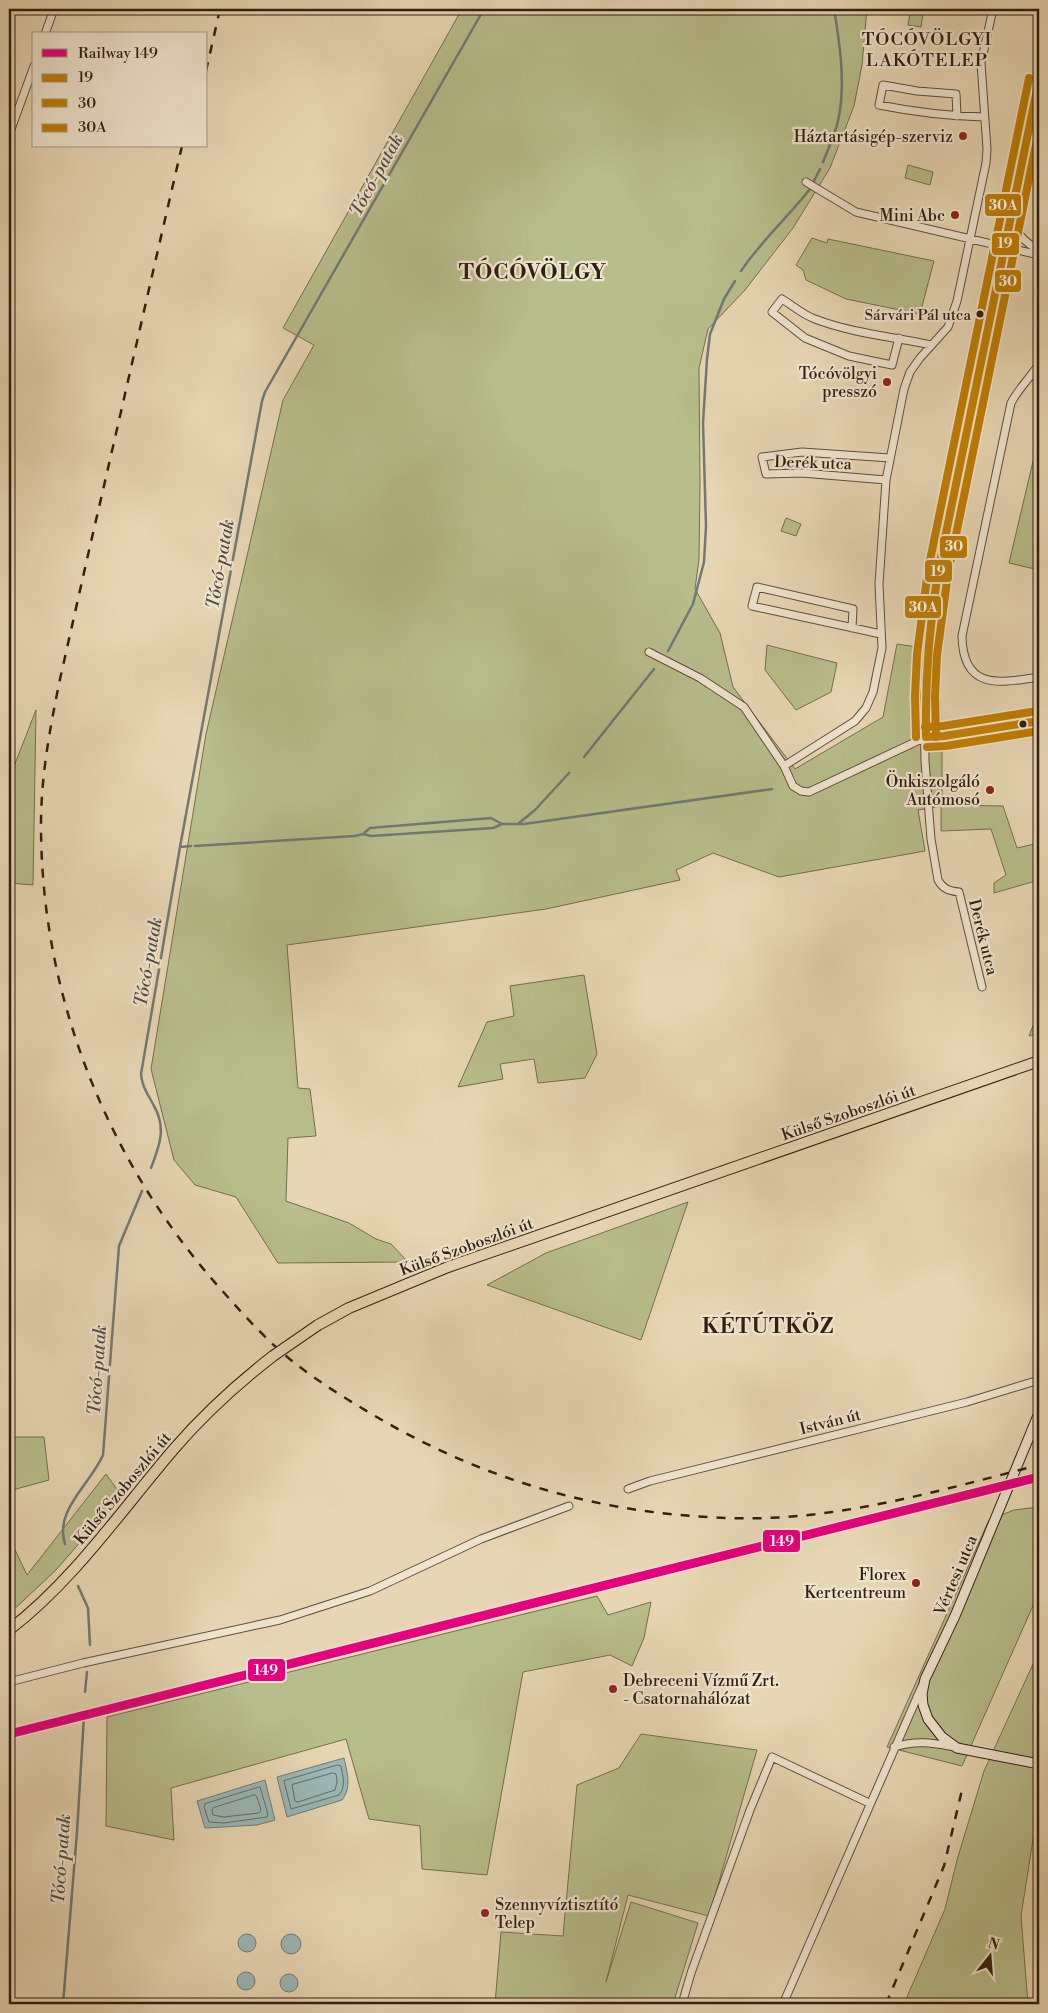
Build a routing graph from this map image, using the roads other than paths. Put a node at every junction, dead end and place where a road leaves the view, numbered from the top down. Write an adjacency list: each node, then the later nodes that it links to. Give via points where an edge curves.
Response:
1 (54, 9): 3 (street)
2 (993, 9): 7 (street, via 982,63)
3 (46, 32)
4 (32, 72): 8 (street)
5 (1039, 80): 10 (street, Derék utca)
6 (958, 116): 6 (street, via 879,105 883,86 956,94); 7 (street)
7 (984, 116): 11 (street, via 986,163)
8 (10, 132)
9 (806, 182): 11 (street, via 856,212)
10 (1012, 214): 12 (street, Derék utca); 13 (street, via 1019,235)
11 (971, 238): 12 (street); 16 (street, via 948,327)
12 (1006, 246): 14 (street); 25 (street, Derék utca, via 938,572 926,669)
13 (1039, 251)
14 (1039, 255)
15 (899, 338): 15 (street, via 814,319 782,299 772,312 805,338 849,356 892,365); 16 (street)
16 (932, 345): 18 (street, via 910,372)
17 (1039, 364): 23 (street, via 1011,403 962,636 964,655 972,671 987,681 997,683)
18 (890, 458): 19 (street); 19 (street, Derék utca, via 802,452 762,456 766,474 802,472)
19 (886, 480): 21 (street, via 879,584)
20 (852, 628): 20 (street, via 752,606 757,587 853,609); 21 (street)
21 (881, 634): 26 (street, via 877,674 866,708 855,721)
22 (649, 652): 26 (street, via 700,678 744,706)
23 (1039, 677)
24 (1039, 721): 25 (street)
25 (926, 737): 26 (street, via 810,792 793,786); 27 (street, Derék utca, via 927,797 938,880 946,890 959,892)
26 (784, 766)
27 (982, 988)
28 (1039, 1061): 33 (main road, Külső Szoboszlói út, bridge, via 448,1267 349,1308 273,1356 238,1384 174,1449 73,1570)
29 (1039, 1380): 31 (street, István út, via 967,1402)
30 (1039, 1413): 34 (street, Vértesi utca)
31 (628, 1489)
32 (569, 1506): 35 (street, via 481,1539 370,1590 280,1620)
33 (9, 1630)
34 (925, 1679): 36 (street, Vértesi utca); 37 (street, via 922,1694 928,1719 942,1737)
35 (9, 1682)
36 (894, 1747): 37 (street, via 926,1742); 39 (street, Vértesi utca)
37 (957, 1748): 38 (street)
38 (1039, 1764)
39 (869, 1803): 40 (street, via 772,1757 750,1810); 41 (street, Vértesi utca)
40 (682, 2004)
41 (783, 2004)

